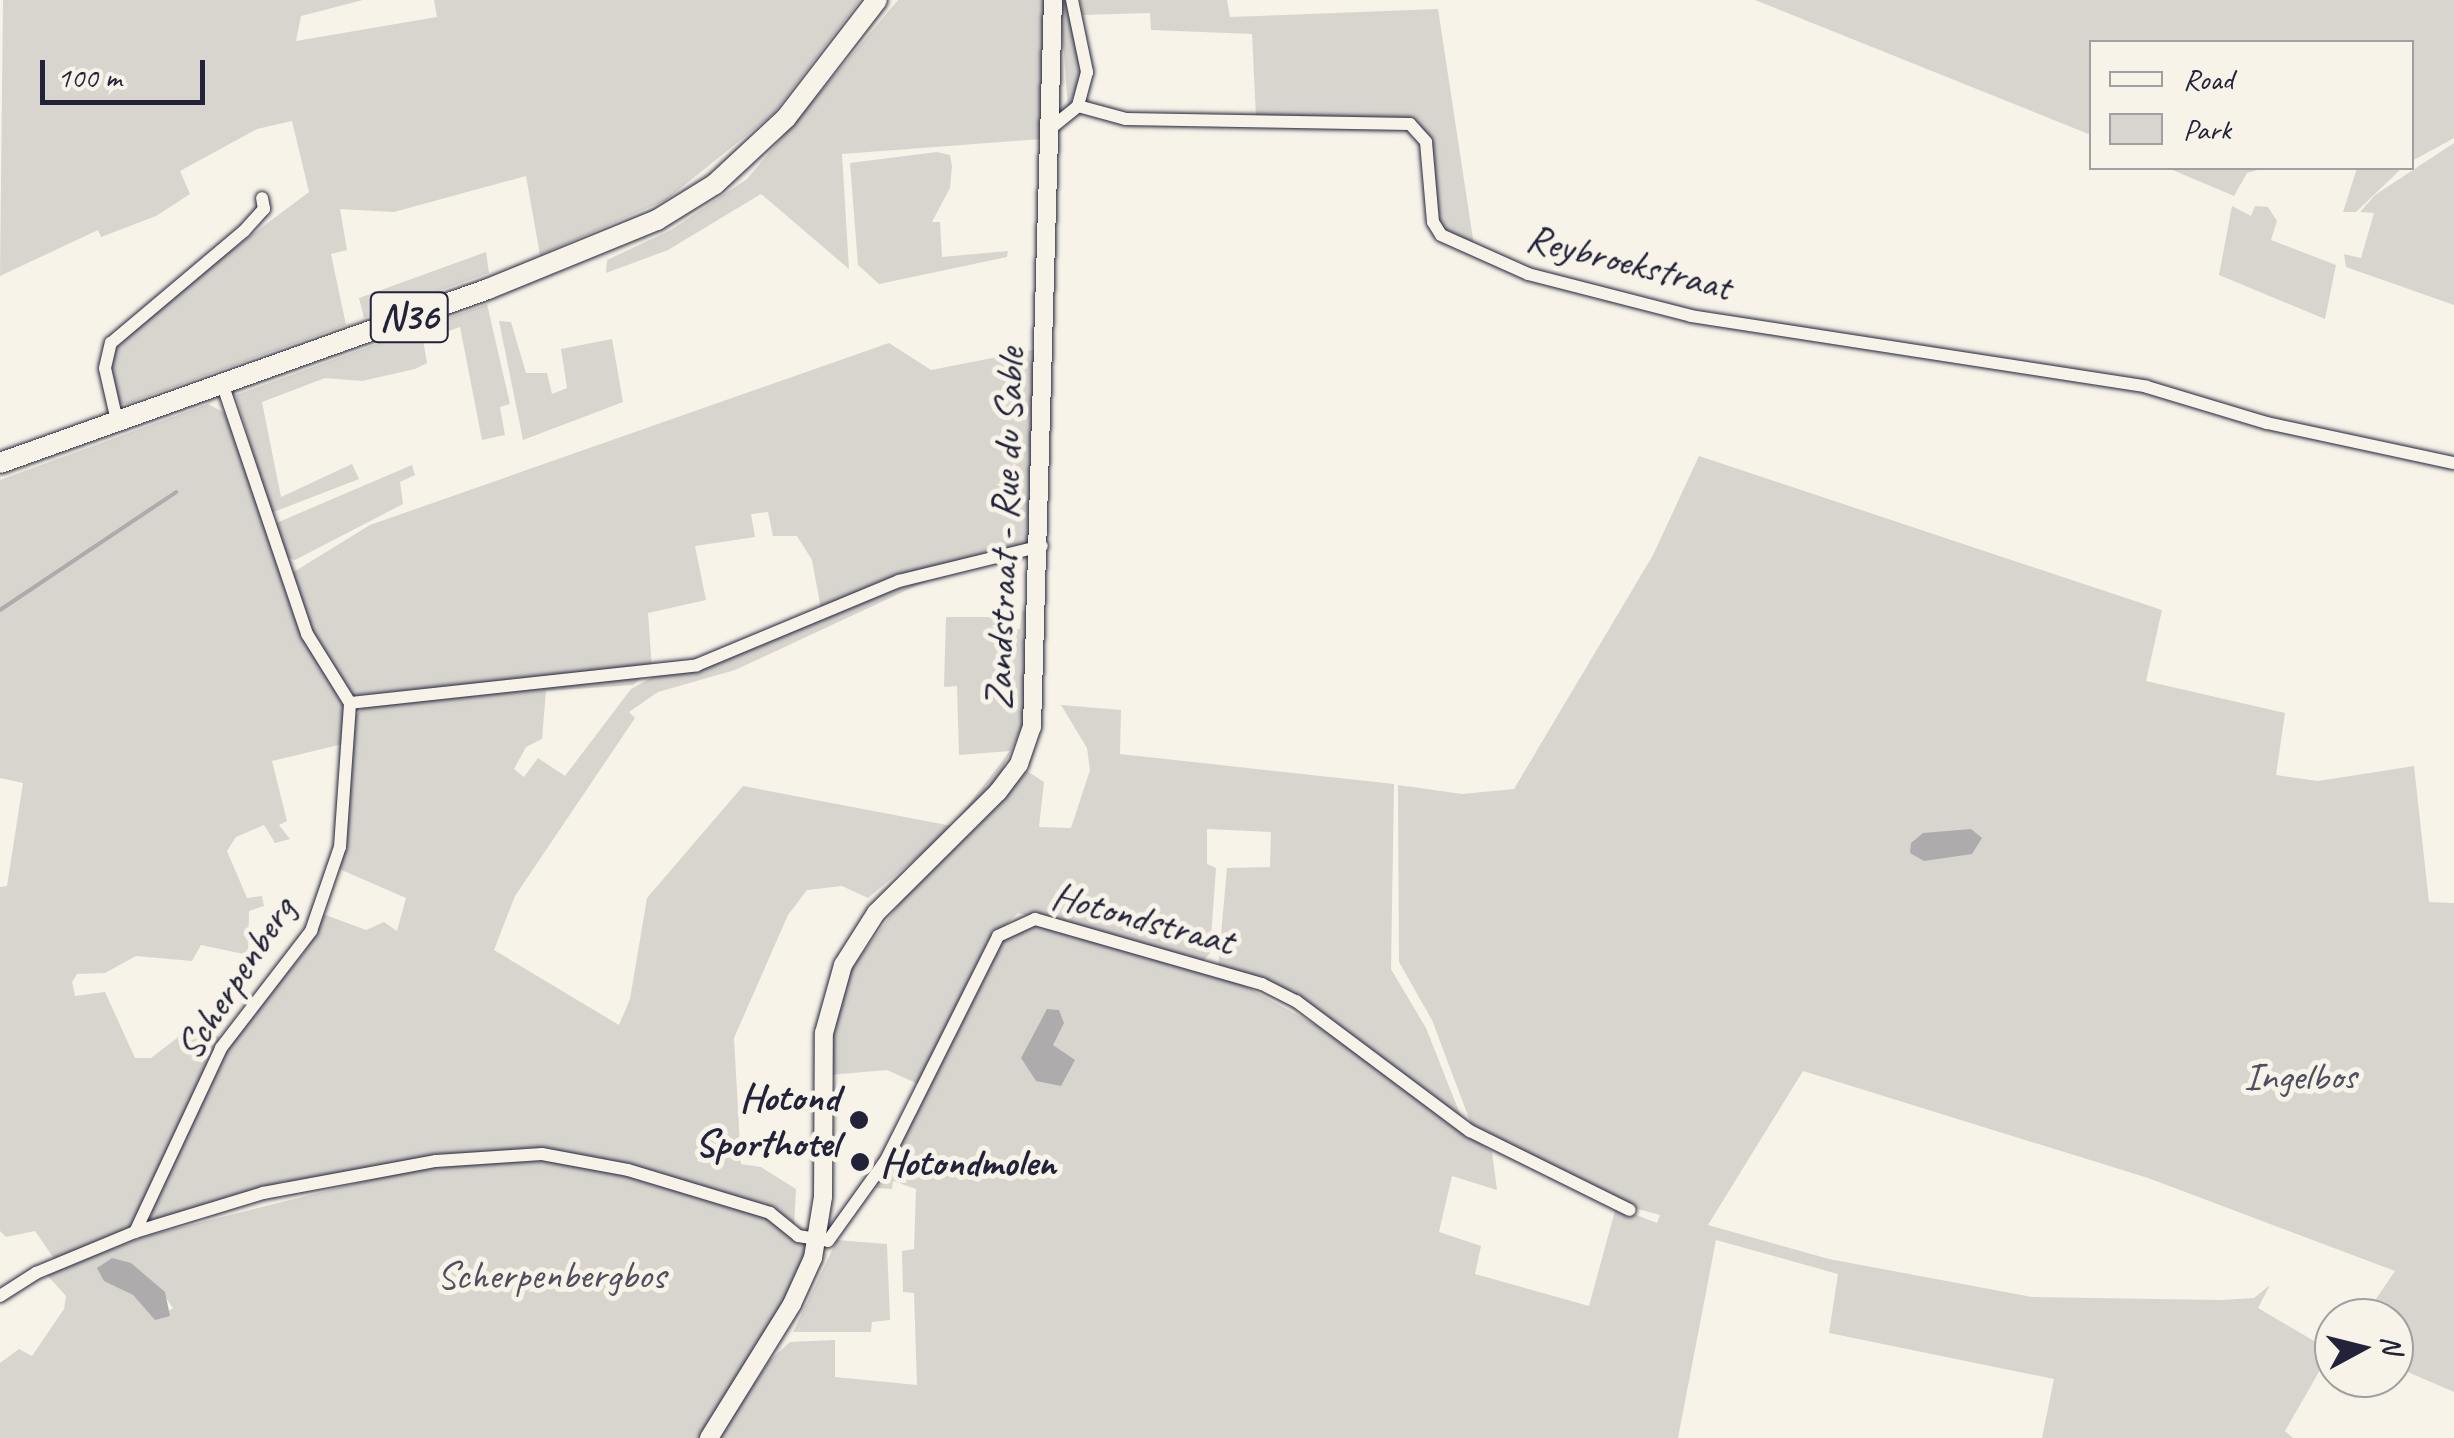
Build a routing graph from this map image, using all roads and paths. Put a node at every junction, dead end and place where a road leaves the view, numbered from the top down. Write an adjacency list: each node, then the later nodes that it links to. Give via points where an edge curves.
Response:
1 (877, 0): 7 (main road, N36, via 786,118 686,204 596,248)
2 (1052, 0): 5 (main road, Zandstraat - Rue du Sable)
3 (1072, 0): 4 (street, via 1087,72)
4 (1078, 106): 5 (street); 10 (street, Reybroekstraat, via 1126,118 1410,124 1426,142 1433,222 1441,236 1517,270 1692,316 2147,387)
5 (1050, 128): 11 (main road, Zandstraat - Rue du Sable)
6 (262, 198): 8 (street, via 264,210 244,231 111,342 105,368)
7 (222, 384): 8 (main road, N36); 12 (street, via 307,634)
8 (118, 421): 9 (main road, N36)
9 (0, 463)
10 (2454, 463)
11 (1042, 546): 12 (street, via 899,581 698,665); 15 (main road, Zandstraat - Rue du Sable, via 1038,688 1019,764 972,821 876,913 832,990 824,1033 824,1188)
12 (350, 704): 14 (street, Scherpenberg, via 343,828 318,918 221,1048)
13 (1630, 1210): 15 (street, Hotondstraat, via 1470,1131 1296,1001 1262,984 1050,921 1023,920 998,936 886,1160 836,1236)
14 (135, 1232): 15 (street, via 263,1193 436,1161 542,1154 611,1165 770,1213); 16 (street, via 36,1273)
15 (811, 1242): 17 (main road, Zandstraat - Rue du Sable, via 800,1290)
16 (0, 1296)
17 (709, 1438)

